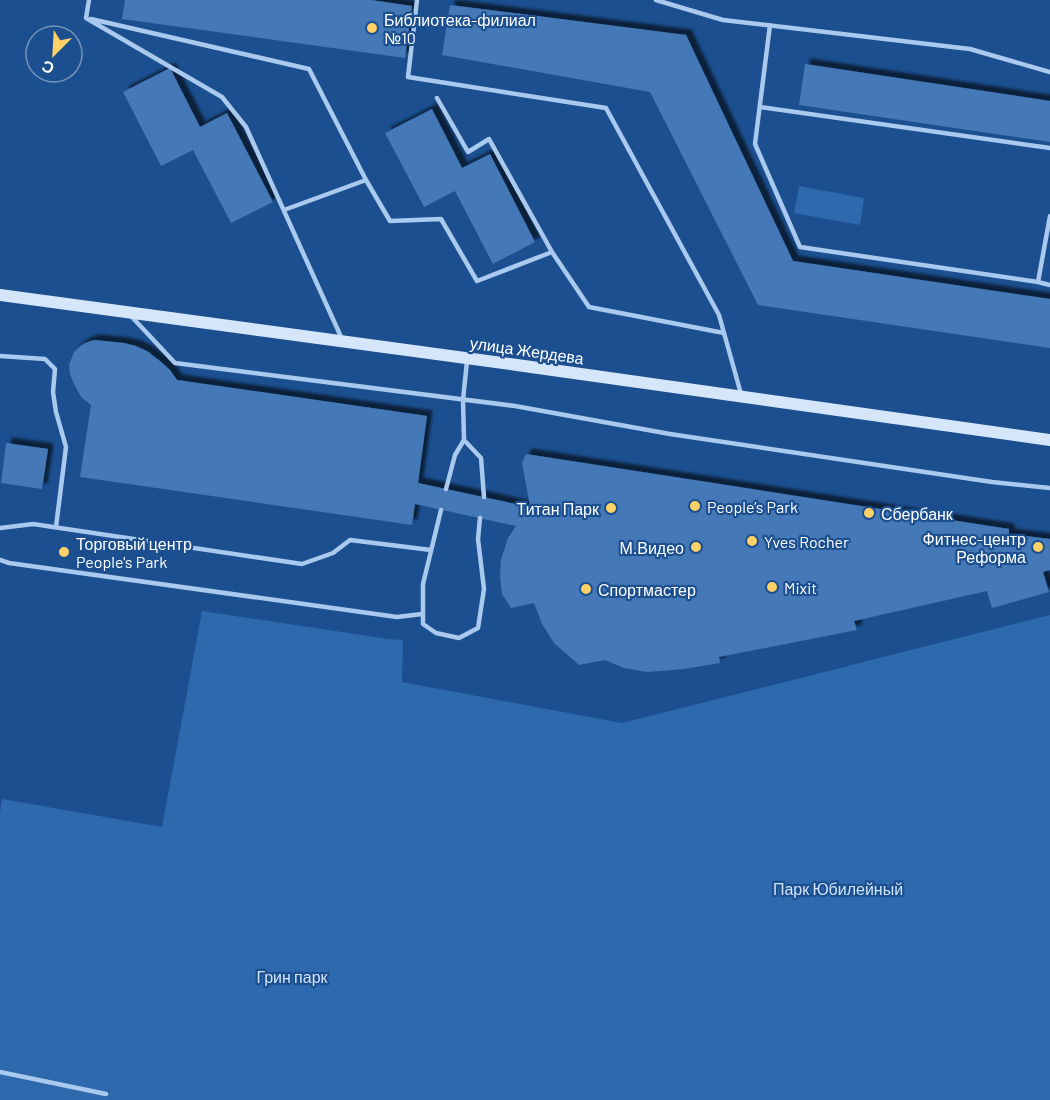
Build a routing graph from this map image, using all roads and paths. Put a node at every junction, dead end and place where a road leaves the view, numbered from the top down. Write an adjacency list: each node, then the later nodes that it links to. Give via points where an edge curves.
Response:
1 (89, 0): 4 (lane)
2 (417, 0): 18 (lane, via 408,77 606,108 719,315)
3 (656, 0): 5 (lane, via 723,20)
4 (86, 18): 10 (lane, via 309,69); 11 (lane, via 222,98 246,127)
5 (770, 25): 6 (lane, via 970,48); 8 (lane)
6 (1050, 72)
7 (437, 98): 13 (lane, via 468,152 489,139)
8 (760, 107): 9 (lane); 14 (lane, via 755,144 800,247)
9 (1050, 148)
10 (366, 180): 11 (lane); 13 (lane, via 390,221 441,219 477,281)
11 (284, 210): 19 (lane)
12 (1050, 216): 14 (lane)
13 (552, 252): 18 (lane, via 588,308)
14 (1038, 282): 15 (lane)
15 (1050, 285)
16 (0, 295): 17 (main road, улица Жердева)
17 (128, 312): 19 (main road, улица Жердева); 23 (lane, via 174,363)
18 (724, 333): 22 (lane)
19 (344, 342): 21 (main road, улица Жердева)
20 (0, 356): 31 (lane, via 45,359 55,369 53,392 66,447)
21 (467, 358): 22 (main road, улица Жердева); 23 (lane)
22 (741, 397): 25 (main road, улица Жердева)
23 (463, 400): 24 (lane); 26 (lane)
24 (464, 440): 27 (lane, via 455,454); 28 (lane, via 481,458)
25 (1050, 440)
26 (1050, 488)
27 (447, 489)
28 (484, 497)
29 (441, 510): 33 (lane)
30 (480, 518): 35 (lane, via 478,539 484,589 478,628 459,638 436,633 423,624)
31 (56, 527): 32 (lane, via 33,524); 33 (lane, via 302,564 333,553 350,540)
32 (0, 528)
33 (431, 550): 35 (lane, via 423,584)
34 (0, 560): 35 (lane, via 397,617)
35 (422, 614)
36 (0, 1072): 37 (lane)
37 (105, 1094)

